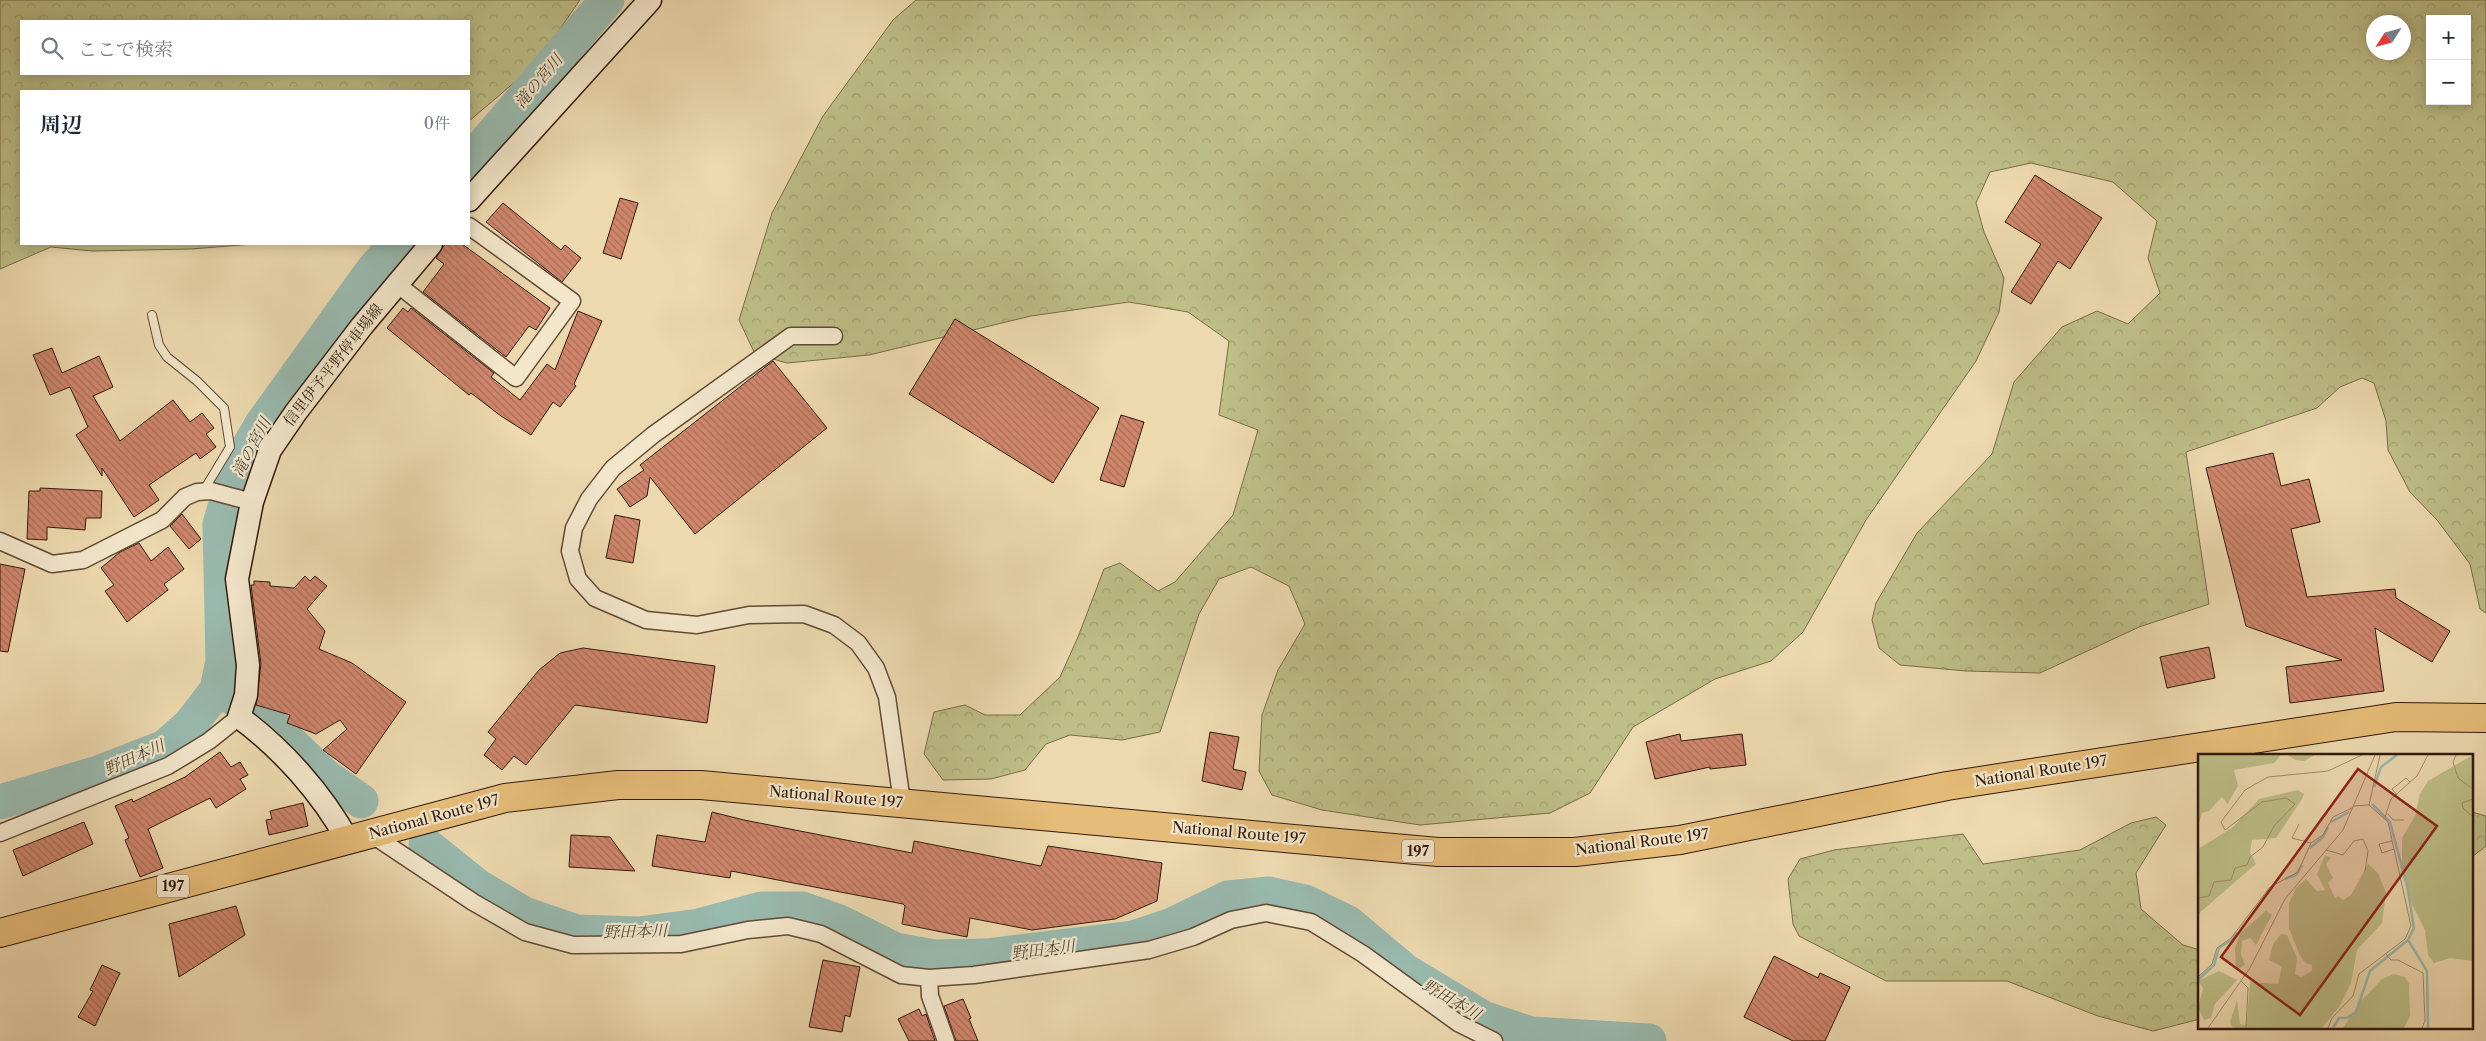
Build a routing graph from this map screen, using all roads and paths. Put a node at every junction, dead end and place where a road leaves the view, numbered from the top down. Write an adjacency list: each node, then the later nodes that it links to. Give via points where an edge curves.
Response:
1 (650, 0): 2 (main road)
2 (470, 199)
3 (470, 227): 5 (street, via 572,301 516,378)
4 (430, 245): 5 (main road, 信里伊予平野停車場線)
5 (397, 284): 9 (main road, 信里伊予平野停車場線, via 270,450)
6 (152, 315): 8 (lane, via 159,345 167,357 197,380 224,408 230,447)
7 (834, 336): 13 (street, via 790,336 653,435 613,468 589,499 574,528 570,551 578,578 595,598 646,620 697,625 748,616 804,614 834,625 858,643 876,668 887,698)
8 (207, 491): 9 (street); 10 (street, via 185,497 162,520 83,560 52,564)
9 (249, 501): 11 (main road, 信里伊予平野停車場線, via 236,579 248,665 246,695)
10 (0, 541)
11 (239, 717): 14 (street, via 209,741 168,766); 15 (main road, via 266,737 332,813)
12 (2486, 718): 13 (highway, National Route 197 / 197, via 2386,718 1947,786 1680,840 1575,852 1438,852)
13 (902, 802): 15 (highway, National Route 197 / 197, via 701,785 618,785 505,798)
14 (0, 833)
15 (360, 838): 16 (highway, National Route 197 / 197); 17 (street, via 526,932 573,945 681,944 748,930 788,926 821,934 901,975)
16 (0, 933)
17 (929, 978): 18 (street, via 930,996); 19 (street, via 974,975 1149,950 1192,937 1231,920 1266,913 1311,922 1363,954 1458,1022)
18 (946, 1041)
19 (1494, 1041)

